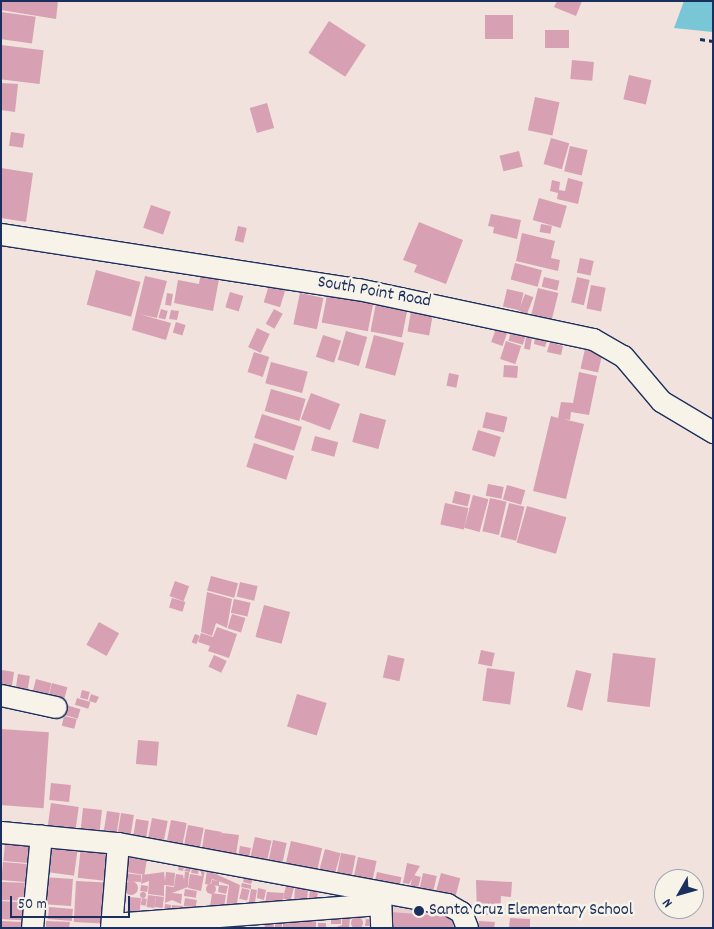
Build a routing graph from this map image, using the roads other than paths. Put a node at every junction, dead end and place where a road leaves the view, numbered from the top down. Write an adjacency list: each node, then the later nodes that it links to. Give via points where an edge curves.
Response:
1 (1, 234): 2 (street, South Point Road, via 311,281 496,315 593,339 623,356 661,401)
2 (713, 432)
3 (1, 695): 4 (street)
4 (56, 707)
5 (1, 832): 6 (street)
6 (41, 835): 7 (street); 10 (street)
7 (118, 843): 8 (street); 9 (street)
8 (379, 899): 9 (street); 11 (street); 12 (street, via 447,904 461,912)
9 (112, 926)
10 (32, 928)
11 (381, 928)
12 (467, 928)

